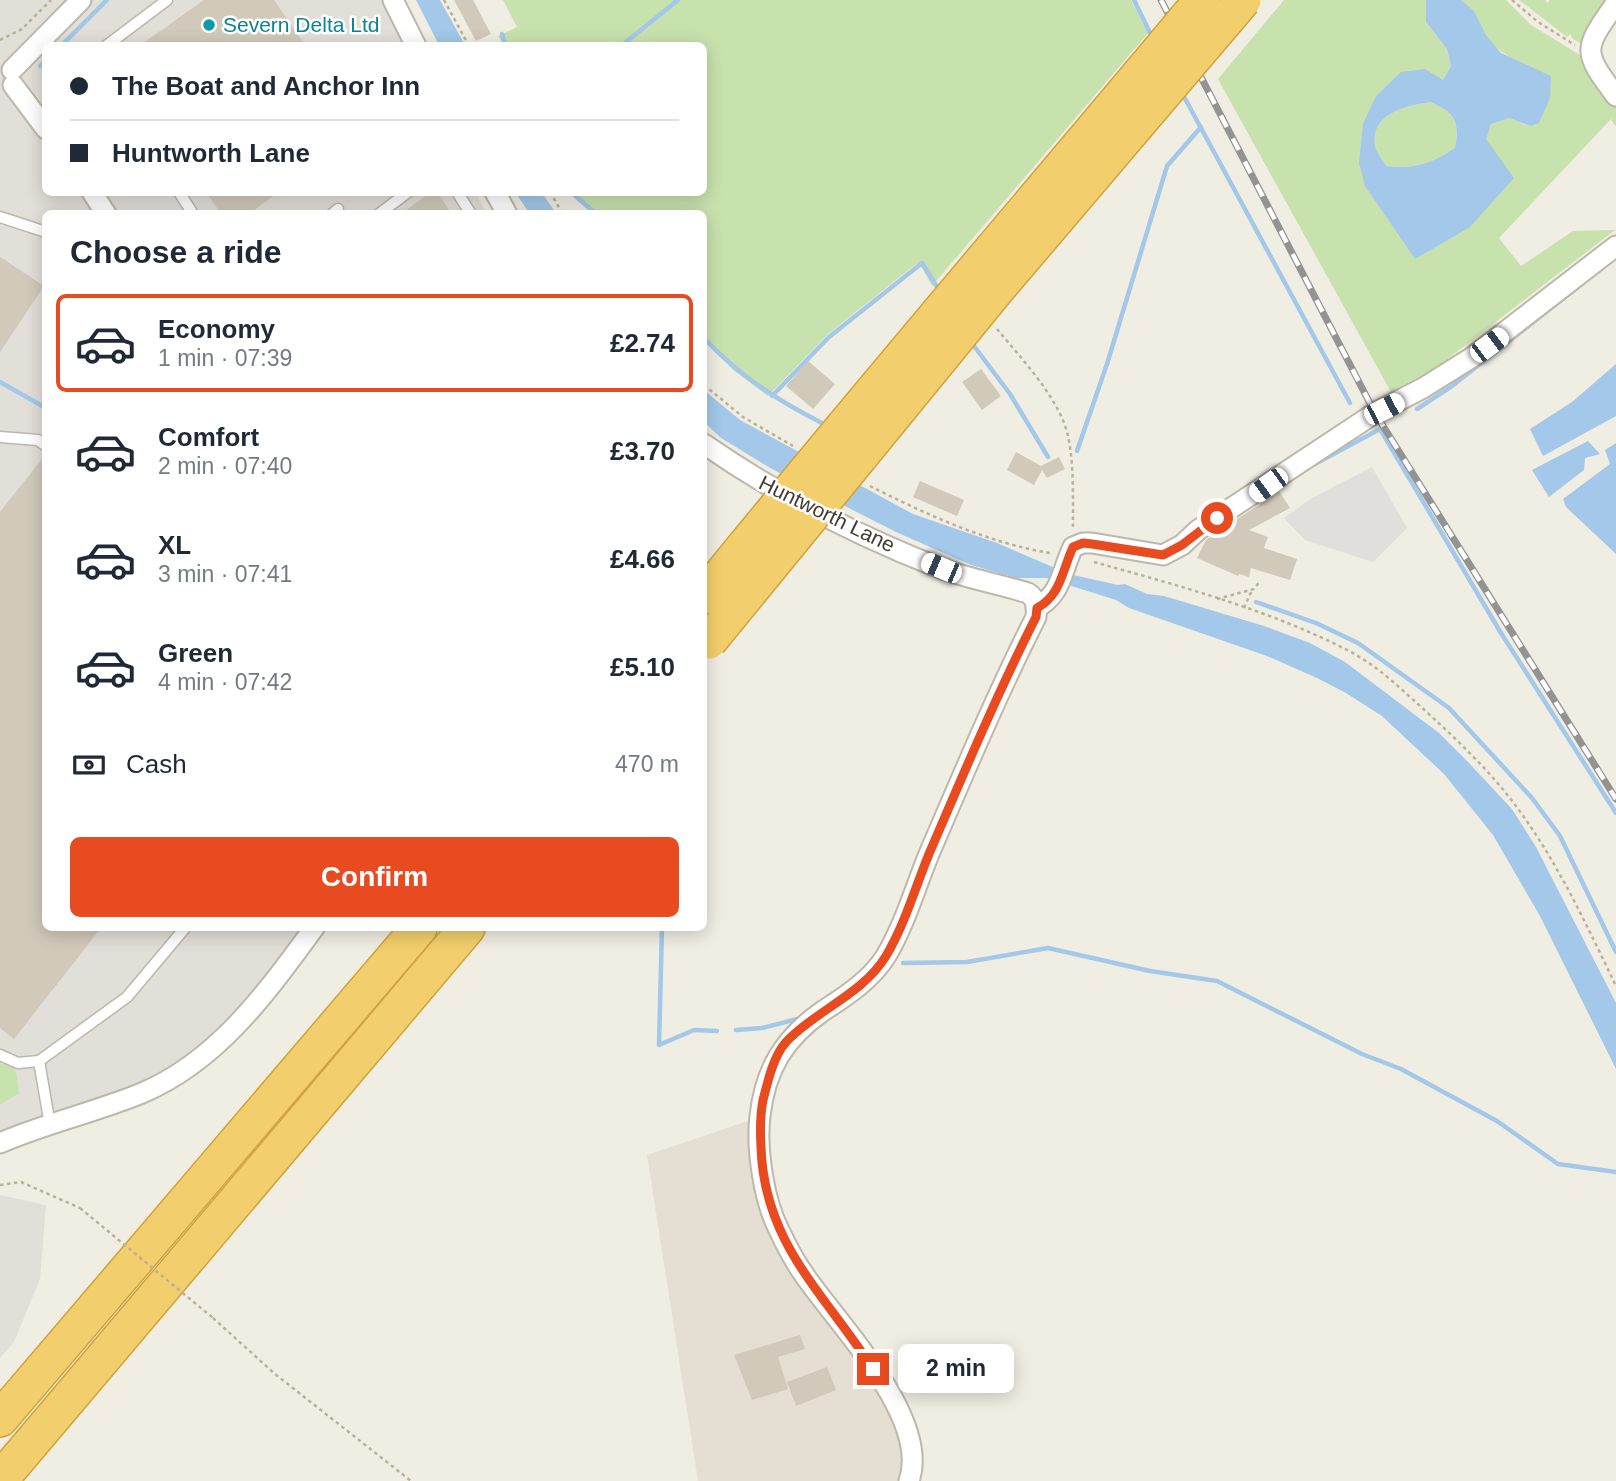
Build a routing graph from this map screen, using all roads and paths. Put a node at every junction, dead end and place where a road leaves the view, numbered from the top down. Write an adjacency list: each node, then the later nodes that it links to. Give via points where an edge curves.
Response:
1 (51, 0): 10 (path, via 22,29)
2 (81, 0): 15 (street)
3 (167, 0): 11 (lane)
4 (393, 0): 12 (street)
5 (444, 0): 13 (path)
6 (1202, 0): 33 (highway, bridge, via 828,442)
7 (1243, 0): 37 (highway, bridge, via 988,300)
8 (1512, 0): 14 (path)
9 (1616, 3): 14 (street, via 1593,38)
10 (0, 40)
11 (111, 42)
12 (414, 42)
13 (467, 42)
14 (1590, 55): 16 (street)
15 (6, 78): 17 (street)
16 (1616, 96)
17 (42, 124)
18 (403, 196): 19 (lane)
19 (384, 210)
20 (0, 217): 21 (lane)
21 (42, 231)
22 (1616, 246): 30 (street, via 1471,358 1354,426 1182,545 1163,555 1083,543)
23 (995, 326): 30 (path, via 1044,390 1068,436)
24 (707, 387): 28 (path, via 743,417)
25 (0, 437): 26 (lane)
26 (42, 443)
27 (707, 446): 35 (street, Huntworth Lane, via 748,475 842,523 941,568 1028,593)
28 (800, 450)
29 (869, 485): 30 (path, via 903,503 1027,549)
30 (1068, 559): 34 (path); 35 (street, via 1056,593)
31 (1260, 581): 32 (path)
32 (1251, 590): 34 (path); 36 (path)
33 (707, 592)
34 (1217, 599): 36 (path)
35 (1037, 608): 51 (street, via 885,958 855,991 785,1043 769,1074 760,1117 762,1173 777,1227 804,1275 853,1337 906,1424 912,1442)
36 (1244, 608): 42 (path, via 1352,653 1391,679 1455,737 1510,799 1536,837)
37 (707, 643)
38 (182, 931): 44 (lane, via 127,997)
39 (312, 931): 45 (street, via 218,1046 144,1092)
40 (416, 931): 48 (highway)
41 (464, 931): 49 (highway)
42 (1616, 986)
43 (0, 1055): 44 (lane, via 18,1063)
44 (39, 1061): 45 (lane)
45 (50, 1126): 46 (street)
46 (0, 1143)
47 (0, 1185): 50 (path, bridge, via 20,1182 80,1208 275,1374)
48 (0, 1419)
49 (0, 1479)
50 (411, 1481)
51 (909, 1481)

